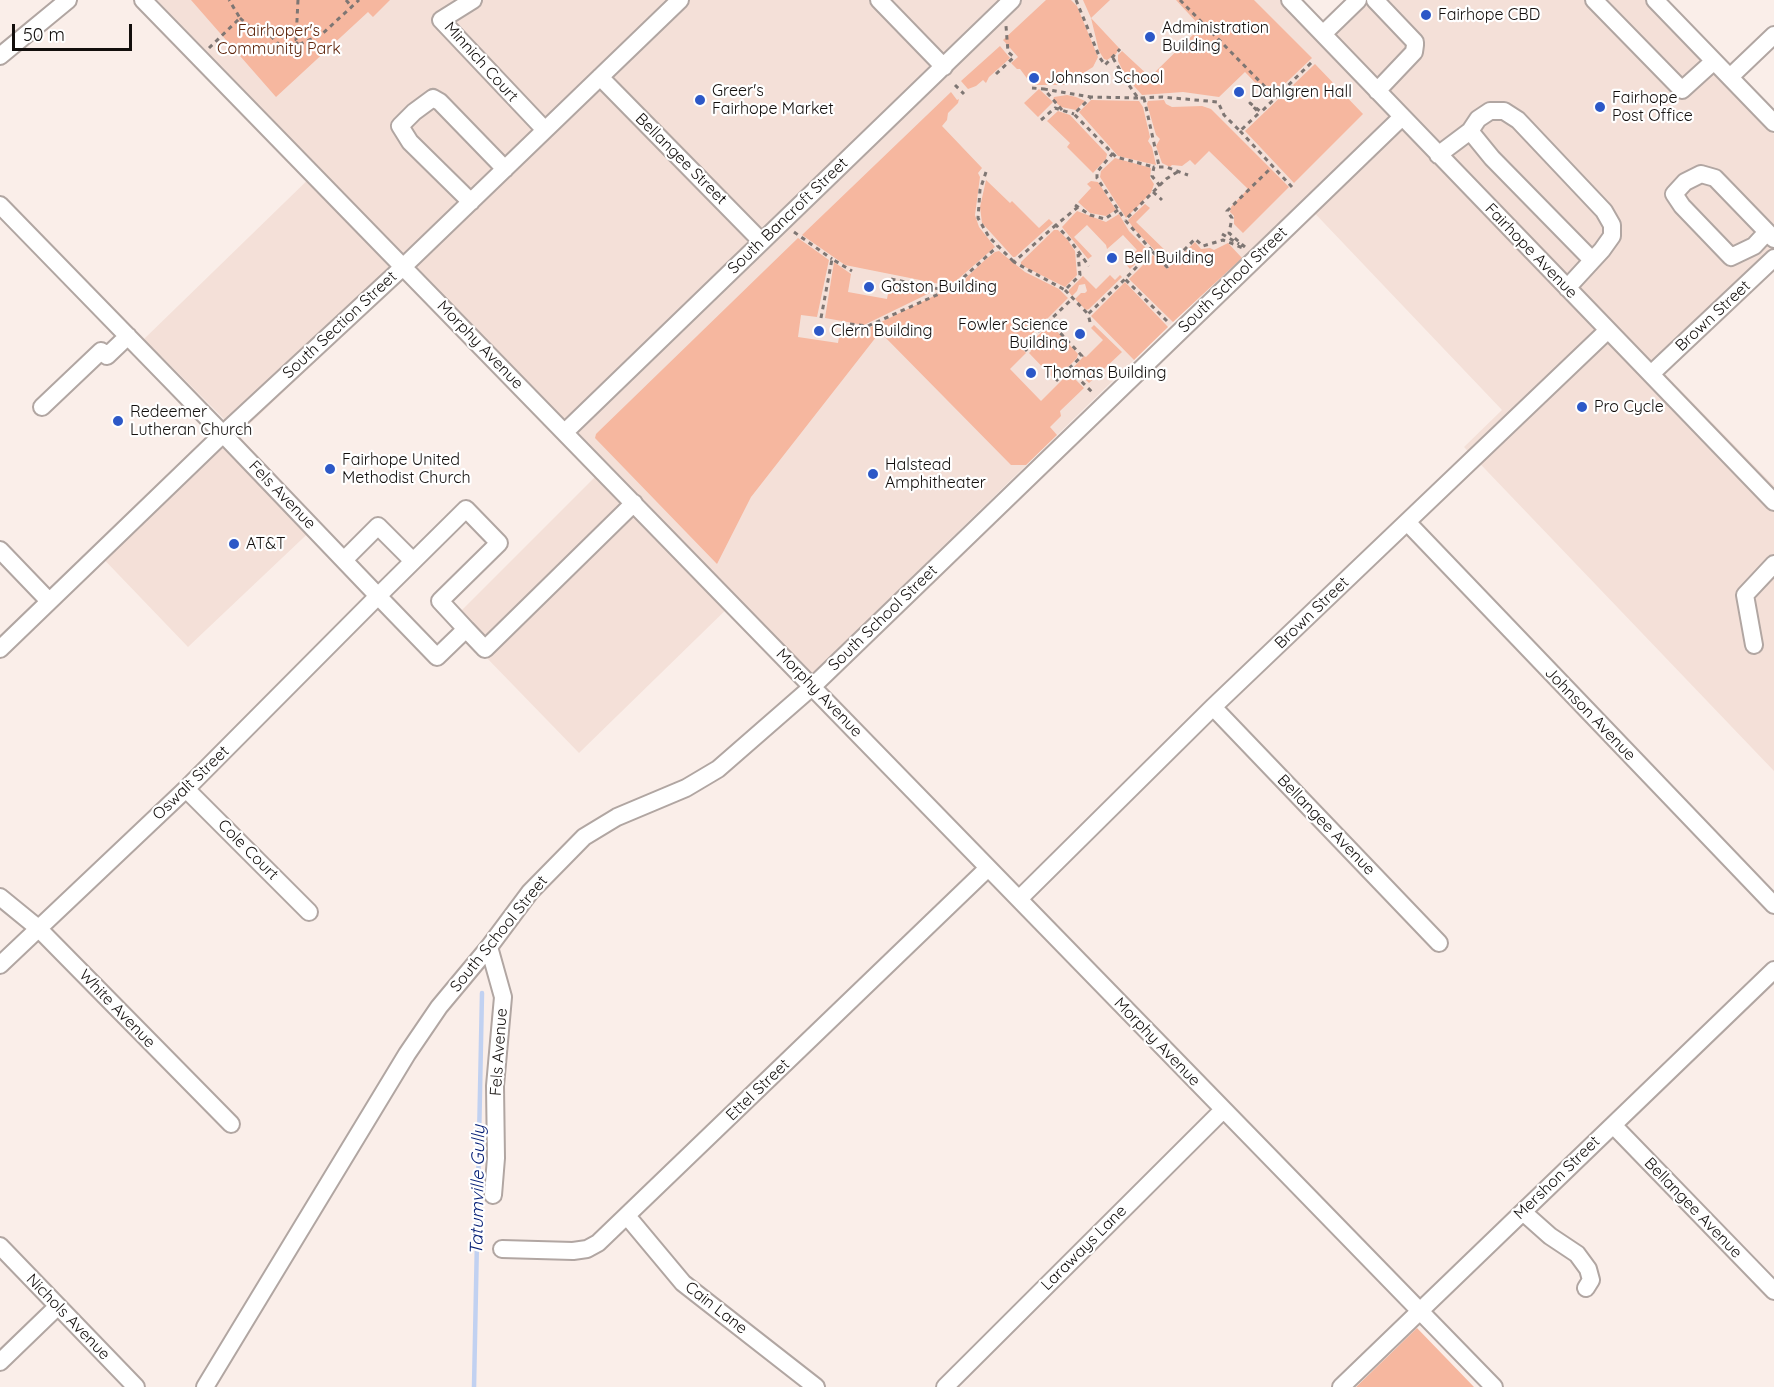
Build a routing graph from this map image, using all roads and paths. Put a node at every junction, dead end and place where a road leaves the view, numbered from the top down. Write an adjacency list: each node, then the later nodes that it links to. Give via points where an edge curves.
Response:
1 (69, 0): 25 (street)
2 (143, 0): 26 (street, Morphy Avenue)
3 (229, 0): 19 (path)
4 (297, 0): 23 (path)
5 (345, 0): 18 (path)
6 (359, 0): 18 (path)
7 (473, 0): 48 (street, Minnich Court, via 441,20)
8 (680, 0): 32 (street, South Section Street)
9 (879, 0): 30 (street)
10 (1012, 0): 30 (street, South Bancroft Street)
11 (1076, 0): 27 (path, via 1100,58 1105,65)
12 (1180, 0): 42 (path)
13 (1290, 0): 21 (street, Fairhope Avenue)
14 (1358, 0): 21 (street)
15 (1376, 0): 37 (street, via 1415,42 1414,52)
16 (1594, 0): 29 (street, via 1682,90)
17 (1656, 0): 29 (street)
18 (352, 7): 23 (path, via 321,35)
19 (240, 18): 23 (path, via 250,27 269,33 287,53); 26 (path)
20 (1006, 27): 31 (path, via 1008,52 1014,57)
21 (1323, 34): 37 (street, Fairhope Avenue)
22 (1774, 35): 33 (street)
23 (298, 42)
24 (1120, 49): 27 (path)
25 (0, 56)
26 (199, 57): 81 (street, Morphy Avenue)
27 (1113, 58): 40 (path)
28 (1314, 60): 42 (path)
29 (1714, 61): 33 (street)
30 (944, 67): 71 (street, South Bancroft Street)
31 (996, 74)
32 (600, 77): 48 (street, South Section Street); 71 (street, Bellangee Street)
33 (1730, 77): 47 (street)
34 (955, 85): 38 (path)
35 (1032, 88): 36 (path)
36 (1044, 88): 39 (path); 43 (path)
37 (1377, 91): 45 (street, Fairhope Avenue)
38 (964, 94)
39 (1091, 97): 40 (path); 44 (path)
40 (1138, 98): 41 (path)
41 (1144, 98): 49 (path, via 1218,102 1224,115); 54 (path)
42 (1276, 98): 49 (path, via 1261,112 1250,103 1259,112)
43 (1062, 110): 44 (path); 46 (path, via 1055,108)
44 (1074, 114): 51 (path)
45 (1402, 117): 52 (street, Fairhope Avenue); 118 (street, South School Street)
46 (1041, 120)
47 (1774, 123)
48 (544, 130): 55 (street, South Section Street)
49 (1240, 131): 53 (path)
50 (1470, 131): 52 (street); 78 (street); 78 (street, via 1490,111 1504,111 1550,153 1604,211 1612,225 1612,236)
51 (1113, 153): 54 (path); 65 (path, via 1097,172 1097,178)
52 (1438, 155): 86 (street, Fairhope Avenue)
53 (1273, 166): 60 (path); 74 (path, via 1227,211 1232,218 1229,233)
54 (1157, 167): 56 (path); 59 (path, via 1152,176)
55 (505, 169): 63 (street, South Section Street); 63 (street, via 440,102 433,98 414,112 400,126 410,142)
56 (1179, 171): 58 (path); 59 (path)
57 (986, 172): 72 (path, via 978,218)
58 (1188, 176)
59 (1160, 186): 61 (path)
60 (1292, 187)
61 (1154, 192): 62 (path); 66 (path)
62 (1162, 200)
63 (471, 202): 81 (street, South Section Street)
64 (0, 205): 97 (street, Fels Avenue)
65 (1118, 210): 66 (path); 67 (path, via 1105,219 1077,206)
66 (1125, 220): 73 (path)
67 (1056, 225): 75 (path); 79 (path)
68 (789, 229): 77 (path)
69 (1222, 234): 74 (path)
70 (1771, 236): 70 (street, via 1715,178 1701,174 1685,182 1674,194 1731,257)
71 (761, 241): 104 (street, South Bancroft Street)
72 (998, 246): 79 (path); 87 (path)
73 (1152, 251): 74 (path, via 1167,267 1195,239 1203,246 1223,240); 84 (path)
74 (1250, 252)
75 (1078, 254): 80 (path); 88 (path, via 1080,275)
76 (1774, 258): 100 (street, Brown Street)
77 (832, 259): 82 (path); 91 (path)
78 (1592, 260): 86 (street)
79 (1014, 262): 88 (path)
80 (1089, 266)
81 (403, 267): 104 (street, Morphy Avenue); 105 (street, South Section Street)
82 (852, 271)
83 (1124, 271): 84 (path)
84 (1127, 277): 90 (path); 95 (path)
85 (891, 279): 87 (path)
86 (1566, 288): 96 (street, Fairhope Avenue)
87 (946, 290): 94 (path, via 868,326)
88 (1065, 290): 89 (path)
89 (1072, 298): 90 (path); 92 (path)
90 (1088, 314): 93 (path)
91 (821, 318)
92 (1049, 321): 98 (path, via 1023,346); 99 (path, via 1082,356)
93 (1090, 322)
94 (841, 323)
95 (1170, 324)
96 (1608, 330): 100 (street, Fairhope Avenue); 108 (street, Brown Street)
97 (128, 336): 103 (street, via 107,356 101,351); 105 (street, Fels Avenue)
98 (1027, 351)
99 (1069, 369): 101 (path); 102 (path)
100 (1651, 374): 106 (street, Fairhope Avenue)
101 (1056, 381)
102 (1096, 396)
103 (42, 407)
104 (565, 432): 107 (street, Morphy Avenue)
105 (223, 434): 110 (street, Fels Avenue); 114 (street, South Section Street)
106 (1774, 502)
107 (634, 503): 115 (street, via 485,649); 118 (street, Morphy Avenue)
108 (1407, 522): 119 (street, Brown Street); 124 (street, Johnson Avenue)
109 (0, 550): 114 (street)
110 (344, 560): 111 (street, via 378,526); 113 (street, Fels Avenue)
111 (413, 561): 113 (street, Oswalt Street); 115 (street, Oswalt Street, via 466,509 499,543 440,601)
112 (1774, 564): 116 (street, via 1745,595)
113 (378, 596): 115 (street, Fels Avenue, via 437,657); 120 (street, Oswalt Street)
114 (49, 601): 117 (street, South Section Street)
115 (466, 629)
116 (1754, 645)
117 (0, 649)
118 (812, 687): 121 (street, Morphy Avenue); 128 (street, South School Street, via 718,769 686,788 616,817 584,837 530,892)
119 (1213, 707): 123 (street, Brown Street); 127 (street, Bellangee Avenue)
120 (186, 789): 125 (street, Cole Court); 126 (street, Oswalt Street)
121 (988, 868): 123 (street, Morphy Avenue); 136 (street, Ettel Street)
122 (0, 897): 126 (street, White Avenue)
123 (1019, 900): 131 (street, Morphy Avenue)
124 (1774, 905)
125 (309, 912)
126 (38, 928): 129 (street, Oswalt Street); 132 (street, White Avenue)
127 (1438, 942)
128 (489, 947): 134 (street, Fels Avenue, via 503,997 495,1086); 145 (street, South School Street, via 439,1007 407,1054)
129 (0, 965)
130 (1774, 970): 133 (street, Mershon Street)
131 (1223, 1110): 142 (street, Morphy Avenue); 147 (street, Laraways Lane)
132 (231, 1124)
133 (1613, 1125): 135 (street, Mershon Street); 140 (street, Bellangee Avenue)
134 (493, 1195)
135 (1523, 1212): 139 (street, via 1577,1254 1591,1280); 142 (street, Mershon Street)
136 (627, 1216): 138 (street, Ettel Street, via 586,1249); 146 (street, Cain Lane, via 683,1283)
137 (0, 1246): 141 (street, Nichols Avenue)
138 (502, 1249)
139 (1586, 1288)
140 (1774, 1291)
141 (58, 1306): 143 (street); 144 (street, Nichols Avenue)
142 (1420, 1312): 148 (street, Mershon Street); 149 (street, Morphy Avenue)
143 (0, 1362)
144 (136, 1387)
145 (205, 1387)
146 (816, 1387)
147 (945, 1387)
148 (1341, 1387)
149 (1494, 1387)

